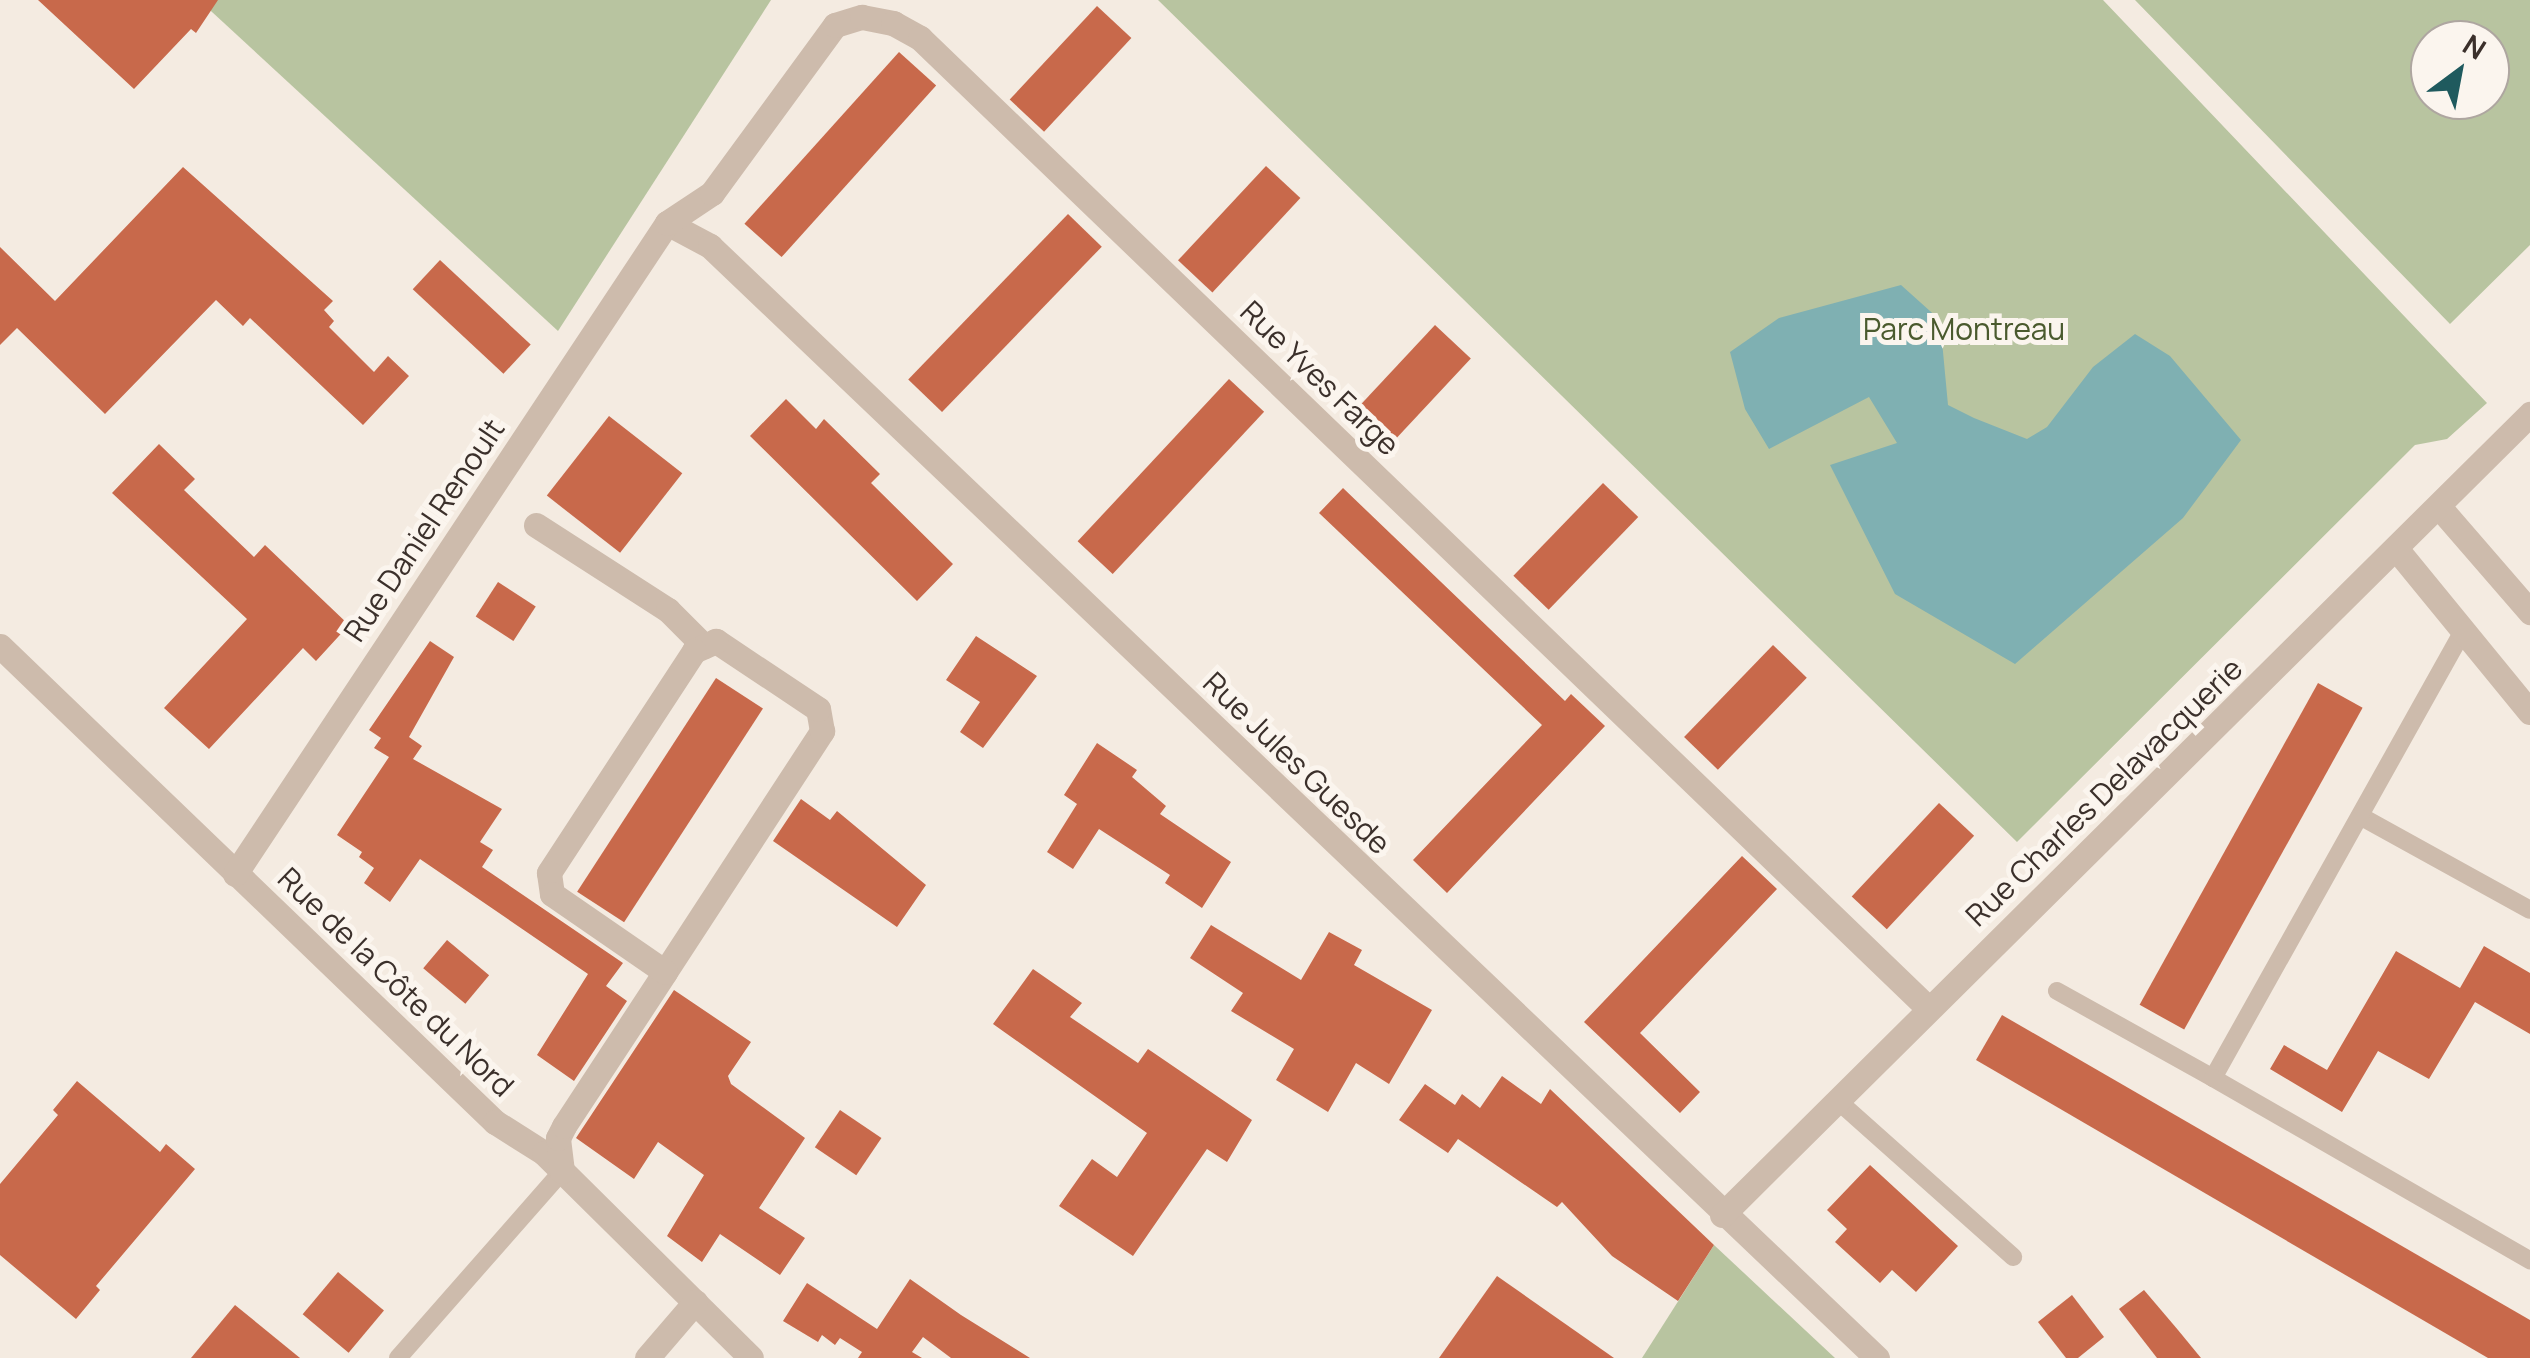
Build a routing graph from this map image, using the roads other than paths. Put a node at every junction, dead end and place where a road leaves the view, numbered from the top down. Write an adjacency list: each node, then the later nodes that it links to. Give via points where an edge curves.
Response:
1 (667, 223): 12 (street, Rue Daniel Renoult); 16 (street, Rue Yves Farge, via 712,193 836,25 862,17 920,38); 20 (street, Rue Jules Guesde, via 710,246)
2 (2526, 424): 3 (street, Rue Charles Delavacquerie)
3 (2440, 508): 5 (street, Rue Charles Delavacquerie); 6 (street)
4 (536, 526): 9 (street, via 668,610)
5 (2398, 551): 7 (street); 16 (street, Rue Charles Delavacquerie)
6 (2530, 612)
7 (2463, 631): 10 (street); 11 (lane)
8 (0, 646): 12 (street, Rue de la Côte du Nord)
9 (704, 646): 14 (street, via 694,651 549,872 552,894); 14 (street, via 716,641 818,708 822,732)
10 (2530, 712)
11 (2360, 816): 13 (lane); 17 (lane)
12 (235, 874): 19 (street, Rue de la Côte du Nord, via 495,1122)
13 (2530, 910)
14 (665, 972): 19 (street, via 558,1138)
15 (2057, 991): 17 (lane)
16 (1928, 1010): 18 (street, Rue Charles Delavacquerie)
17 (2213, 1078): 22 (lane)
18 (1837, 1100): 20 (street, Rue Charles Delavacquerie); 21 (lane)
19 (562, 1170): 23 (street, Rue de la Côte du Nord); 24 (lane)
20 (1722, 1214): 27 (street, Rue Jules Guesde)
21 (2013, 1257)
22 (2530, 1260)
23 (695, 1302): 25 (street); 26 (street, Rue de la Côte du Nord)
24 (398, 1358)
25 (647, 1358)
26 (750, 1358)
27 (1878, 1358)

